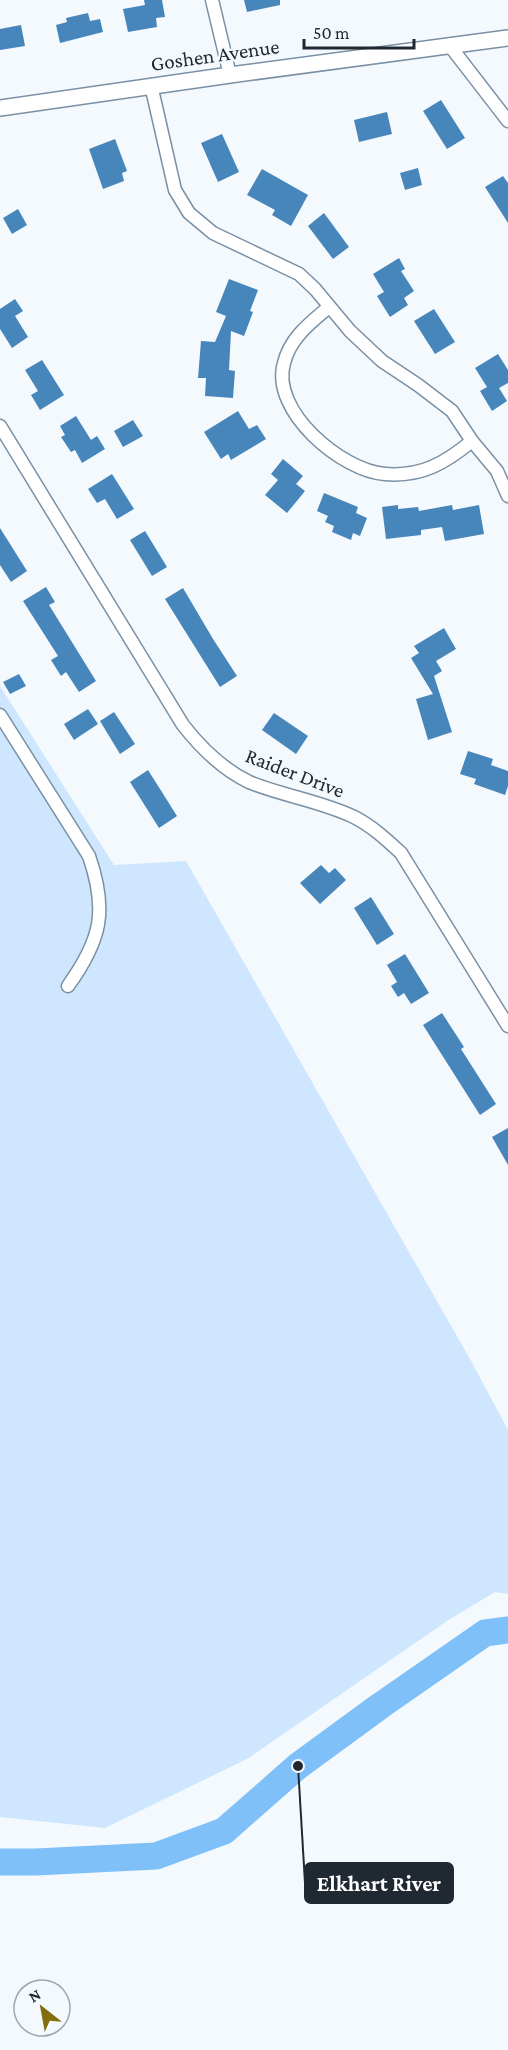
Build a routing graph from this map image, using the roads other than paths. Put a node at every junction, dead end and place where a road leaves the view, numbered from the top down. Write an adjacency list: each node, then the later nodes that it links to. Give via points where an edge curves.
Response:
1 (212, 0): 4 (street)
2 (508, 38): 3 (street, Goshen Avenue)
3 (450, 46): 4 (street, Goshen Avenue); 7 (street)
4 (230, 75): 5 (street, Goshen Avenue)
5 (151, 85): 6 (street, Goshen Avenue); 8 (street, via 175,190 189,213 213,233 299,273)
6 (0, 108)
7 (508, 121)
8 (328, 307): 10 (street, via 382,361 452,411); 10 (street, via 292,344 283,364 284,394 296,417 334,454 360,469 385,474 419,472 450,459)
9 (0, 426): 14 (street, Raider Drive, via 199,745 249,781 354,817 381,834 401,853)
10 (472, 441): 11 (street, via 497,471)
11 (508, 496)
12 (0, 715): 13 (street, via 89,856 95,873 100,911 96,934 92,948)
13 (68, 986)
14 (508, 1026)

